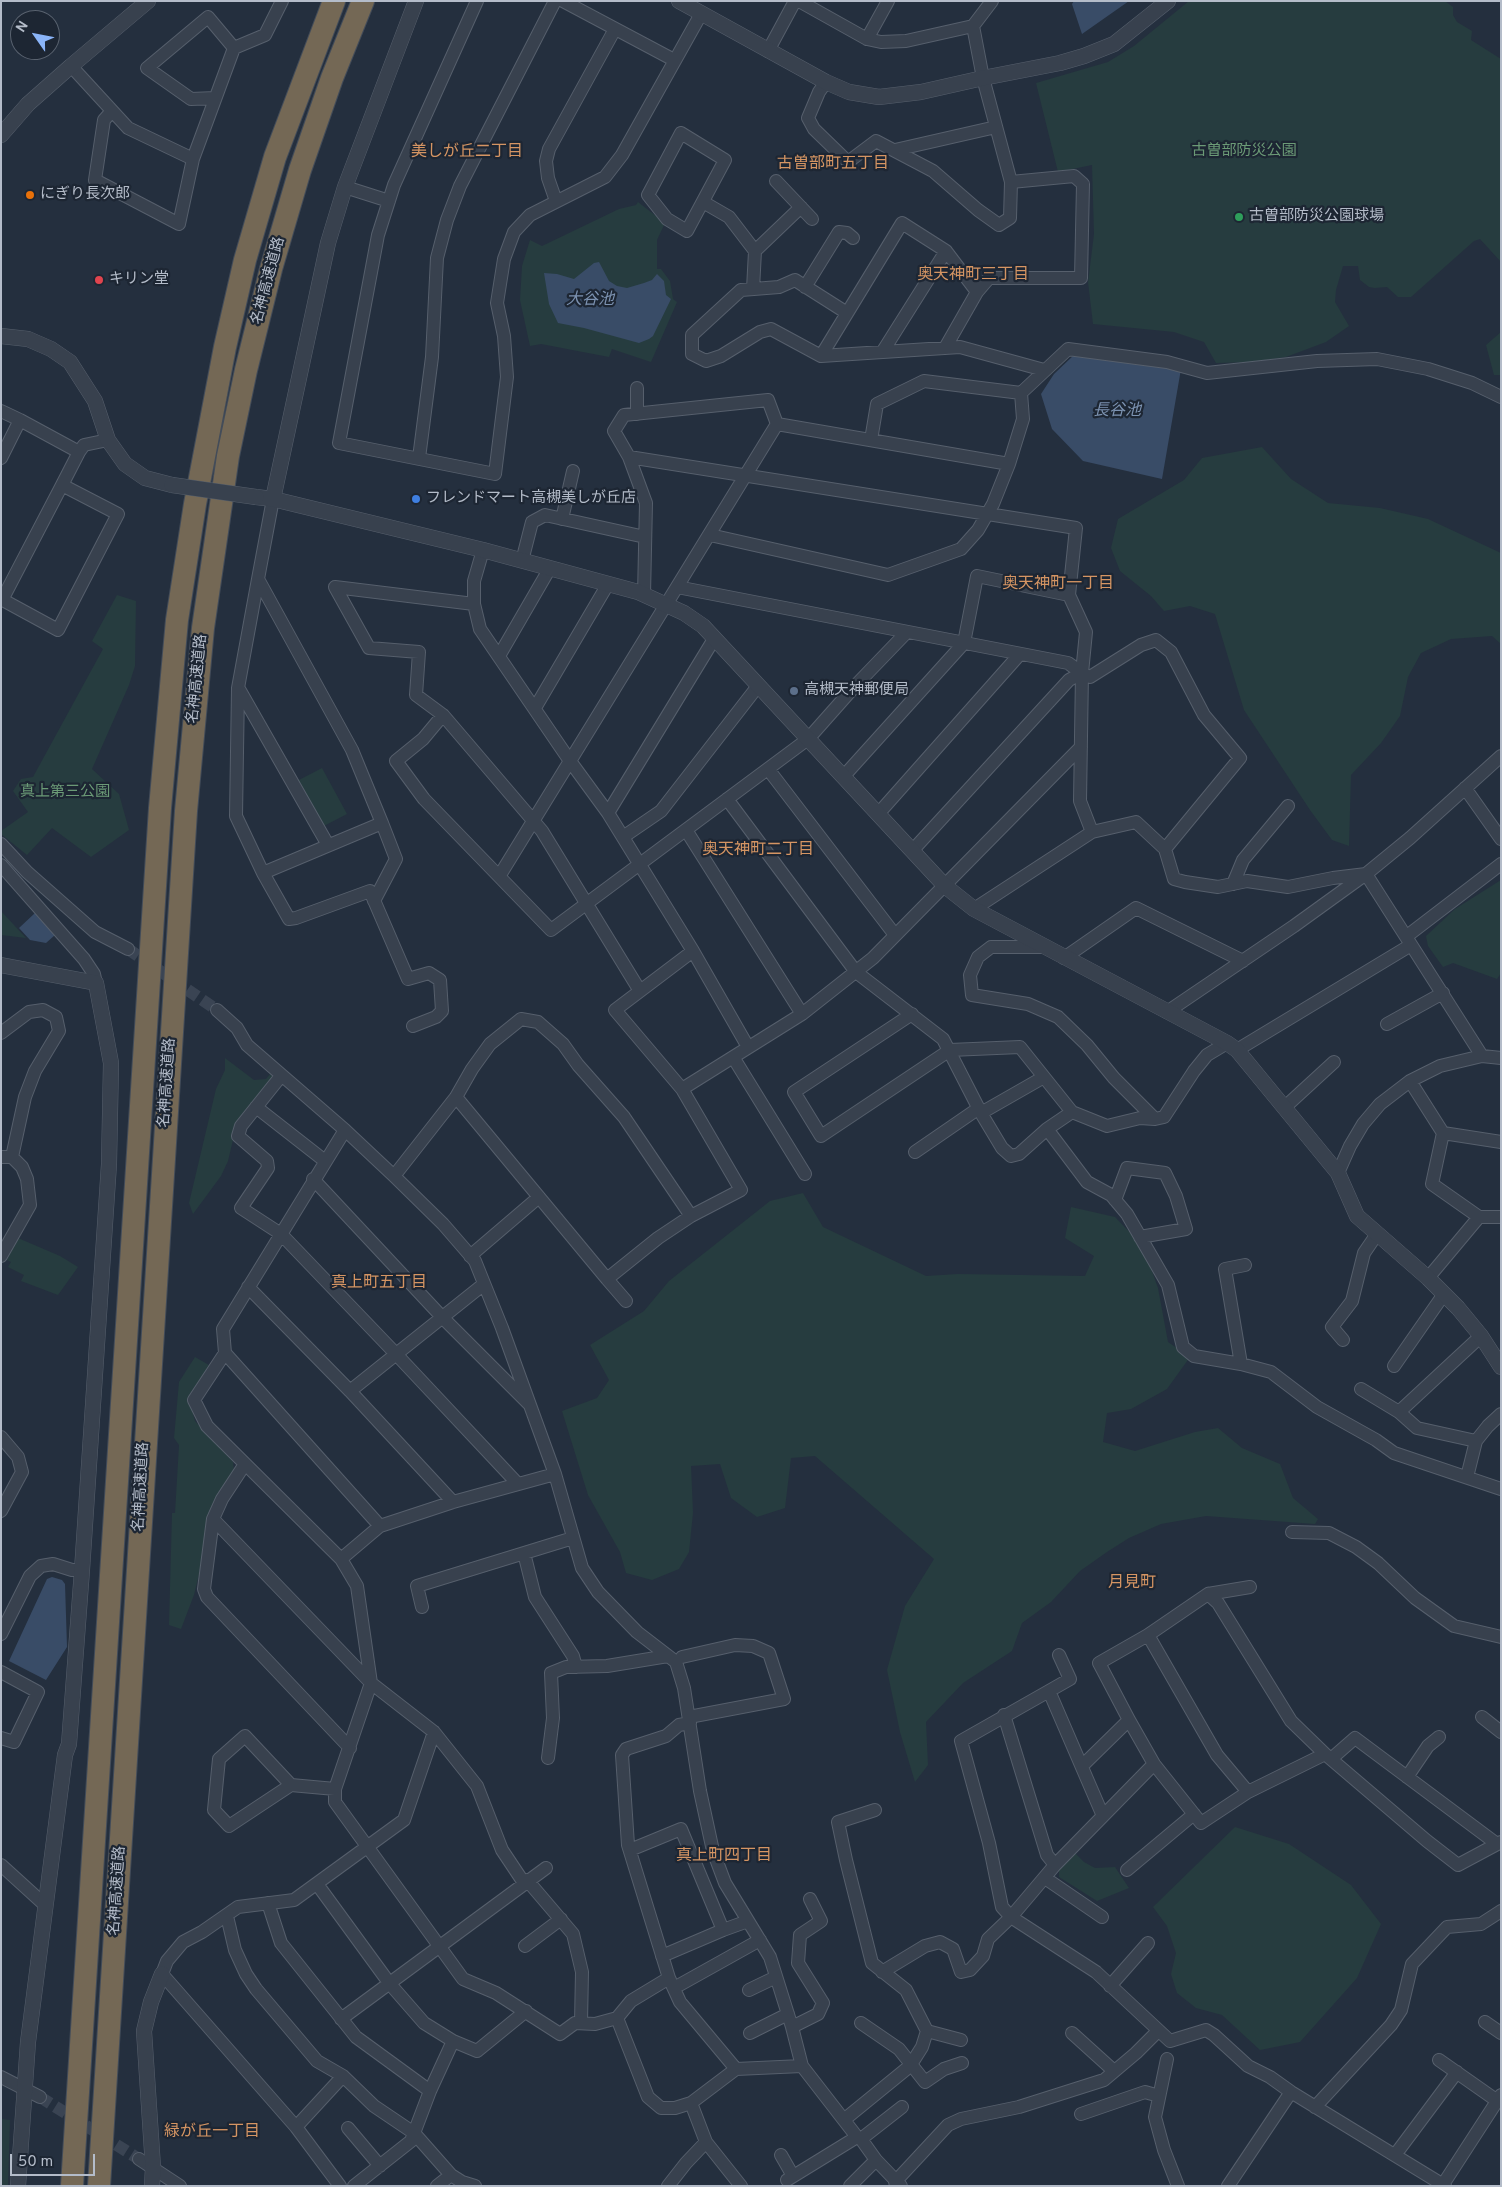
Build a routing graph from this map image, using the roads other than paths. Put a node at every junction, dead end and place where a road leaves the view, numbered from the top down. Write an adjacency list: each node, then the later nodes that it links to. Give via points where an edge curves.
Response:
1 (148, 1): 24 (street)
2 (282, 1): 21 (street, via 265,36)
3 (324, 1): 49 (highway, via 267,153 239,255)
4 (334, 1): 49 (highway, 名神高速道路, via 275,157 245,260)
5 (363, 1): 53 (highway, 名神高速道路, via 300,170)
6 (376, 1): 53 (highway, via 340,83)
7 (416, 1): 35 (street)
8 (477, 1): 36 (street)
9 (555, 1): 67 (street, via 460,186 447,220 437,258 432,357)
10 (563, 1): 19 (street)
11 (679, 1): 17 (street)
12 (794, 1): 22 (street)
13 (799, 1): 20 (street)
14 (888, 1): 20 (street)
15 (992, 1): 18 (street)
16 (1168, 1): 25 (street, via 1114,44 1060,63)
17 (702, 14): 22 (street); 23 (street)
18 (972, 26): 20 (street, via 906,41 881,42); 25 (street)
19 (615, 29): 23 (street); 37 (street, via 549,149 546,162 548,178)
20 (867, 38)
21 (234, 48): 27 (street); 27 (street, via 208,18 147,68 191,99)
22 (768, 51): 26 (street)
23 (674, 60): 37 (street, via 622,155 605,176)
24 (70, 66): 28 (street); 30 (street, via 28,104)
25 (983, 78): 26 (street, via 921,92 879,97 849,92); 29 (street)
26 (826, 82): 31 (street, via 808,118 814,129 848,162 876,141)
27 (215, 98): 32 (street)
28 (112, 111): 32 (street, via 128,128); 32 (street, via 104,120 95,180 179,224)
29 (996, 127): 31 (street); 34 (street)
30 (1, 135)
31 (895, 150): 34 (street, via 933,171 999,225 1010,218)
32 (193, 159)
33 (776, 181): 39 (street)
34 (1011, 182): 46 (street, via 1074,176 1083,184 1081,278 989,278)
35 (345, 187): 36 (street); 72 (street, via 313,307)
36 (389, 201): 67 (street, via 378,235 339,443)
37 (556, 201): 67 (street, via 530,215 514,232 504,259 497,303 504,336 506,378 495,474)
38 (703, 202): 38 (street, via 687,231 667,220 648,195 681,133 726,160); 42 (street, via 729,216)
39 (800, 207): 40 (street); 42 (street)
40 (812, 219)
41 (853, 238): 44 (street, via 839,232)
42 (755, 251): 45 (street)
43 (946, 251): 46 (street); 47 (street, via 902,222); 51 (street)
44 (805, 287): 45 (street, via 795,280 778,287); 47 (street)
45 (753, 289): 52 (street, via 741,290 692,335 692,354 706,361 721,356 760,332 771,330)
46 (977, 292): 50 (street)
47 (847, 313): 52 (street)
48 (1, 336): 62 (street, via 28,340 51,349 70,362 96,401)
49 (225, 347): 341 (highway, 名神高速道路, via 195,504 177,620 167,715)
50 (945, 348): 51 (street); 54 (street, via 960,347)
51 (883, 351): 52 (street)
52 (821, 356)
53 (246, 370): 342 (highway, 名神高速道路, via 213,550 187,802)
54 (1044, 370): 56 (street); 57 (street, via 1068,349 1167,362 1207,372 1316,361 1378,359 1428,369 1472,383)
55 (637, 388): 59 (street)
56 (1021, 393): 63 (street, via 924,381 878,404); 68 (street, via 1023,420)
57 (1501, 397)
58 (1, 411): 60 (street)
59 (637, 414): 61 (street, via 768,400); 65 (street, via 624,416 614,431)
60 (20, 420): 64 (street); 66 (street)
61 (777, 424): 63 (street); 70 (street)
62 (108, 440): 64 (street, via 84,445); 72 (street, bridge, via 125,464 145,478 172,485)
63 (871, 440): 68 (street)
64 (78, 452): 71 (street)
65 (629, 457): 70 (street); 76 (street, via 646,503)
66 (1, 458)
67 (419, 458)
68 (1010, 464): 73 (street)
69 (573, 471): 74 (street)
70 (747, 474): 73 (street); 75 (street)
71 (62, 484): 85 (street); 85 (street, via 118,514 58,630)
72 (273, 499): 77 (street); 80 (street)
73 (988, 513): 75 (street, via 961,549 888,575); 84 (street, via 1076,528)
74 (562, 519): 76 (street); 78 (street, via 545,515 532,522)
75 (710, 535): 82 (street)
76 (645, 537): 83 (street)
77 (483, 550): 78 (street); 86 (street, via 474,581)
78 (522, 561): 79 (street)
79 (550, 568): 81 (street); 92 (street)
80 (258, 580): 95 (street); 110 (street, via 352,750)
81 (608, 584): 83 (street); 96 (street)
82 (677, 587): 87 (street); 88 (street)
83 (644, 595): 87 (street)
84 (1069, 595): 90 (street, via 977,576); 93 (street, via 1086,632)
85 (2, 600)
86 (474, 604): 92 (street, via 480,629); 97 (street, via 335,587 369,648 419,652 416,695)
87 (666, 604): 89 (street, via 703,626); 101 (street)
88 (907, 632): 90 (street); 98 (street)
89 (714, 638): 94 (street); 107 (street)
90 (964, 643): 91 (street); 103 (street)
91 (1020, 654): 93 (street, via 1068,663); 108 (street)
92 (499, 656): 96 (street)
93 (1082, 673): 99 (street); 117 (street, via 1090,677 1156,640 1172,652 1204,715 1240,758); 118 (street, via 1069,680)
94 (758, 686): 98 (street); 113 (street, via 661,810)
95 (238, 688): 116 (street); 122 (street, via 236,816)
96 (535, 708): 101 (street)
97 (443, 715): 109 (street); 124 (street, via 423,739 396,761 424,799)
98 (808, 739): 102 (street); 103 (street)
99 (1081, 746): 112 (street, via 1080,801); 126 (street)
100 (1501, 756): 104 (street)
101 (570, 761): 107 (street); 109 (street)
102 (768, 769): 105 (street); 130 (street)
103 (843, 777): 108 (street)
104 (1465, 788): 114 (street); 123 (street)
105 (727, 799): 111 (street); 138 (street)
106 (1288, 806): 125 (street, via 1243,860)
107 (608, 813): 113 (street)
108 (878, 814): 118 (street)
109 (533, 821): 124 (street); 128 (street)
110 (382, 823): 116 (street); 127 (street, via 396,859)
111 (686, 830): 119 (street); 144 (street)
112 (1092, 832): 117 (street, via 1136,822); 129 (street)
113 (623, 837): 119 (street)
114 (1501, 839)
115 (1, 844): 133 (street, via 27,872 95,932)
116 (328, 845): 122 (street)
117 (1165, 850): 125 (street, via 1174,879 1218,887)
118 (912, 851): 126 (street)
119 (640, 864): 128 (street); 134 (street)
120 (1501, 864): 131 (street)
121 (1, 865): 139 (street, via 84,959)
122 (263, 873): 127 (street, via 289,919 370,891)
123 (1366, 874): 125 (street, via 1288,887 1247,881); 131 (street); 136 (street)
124 (500, 875): 128 (street, via 552,930)
125 (1233, 884)
126 (945, 886): 129 (street); 130 (street)
127 (374, 901): 147 (street, via 408,979 429,973 440,980 442,1011 436,1017)
128 (587, 903): 140 (street)
129 (974, 909): 132 (street)
130 (895, 935): 138 (street)
131 (1409, 940): 141 (street); 149 (street)
132 (1044, 947): 135 (street); 165 (street, via 991,947 978,957 970,975 972,995 1028,1004 1058,1018)
133 (128, 949)
134 (693, 951): 140 (street); 150 (street)
135 (1064, 958): 136 (street, via 1136,908); 143 (street)
136 (1243, 961): 143 (street)
137 (1, 965): 139 (street)
138 (856, 972): 144 (street); 145 (street)
139 (96, 983): 223 (street, via 111,1063 109,1164)
140 (640, 991): 159 (street, via 615,1010)
141 (1443, 993): 146 (street); 152 (street)
142 (217, 1010): 156 (street, via 237,1028 247,1046)
143 (1168, 1012): 149 (street)
144 (802, 1014): 150 (street)
145 (912, 1014): 151 (street, via 943,1039); 151 (street, via 794,1092 821,1136)
146 (1387, 1024)
147 (413, 1026)
148 (1, 1034): 171 (street, via 29,1012 43,1010 56,1016 58,1031 34,1071)
149 (1232, 1046): 162 (street); 165 (street, via 1207,1055 1164,1117)
150 (748, 1047): 153 (street)
151 (950, 1050): 157 (street, via 1020,1047); 163 (street)
152 (1482, 1056): 154 (street); 158 (street, via 1440,1066)
153 (733, 1057): 159 (street); 174 (street)
154 (1501, 1058)
155 (1334, 1062): 162 (street)
156 (281, 1076): 161 (street); 167 (street)
157 (1044, 1077): 163 (street); 164 (street)
158 (1410, 1081): 168 (street); 173 (street, via 1380,1104 1363,1124)
159 (682, 1089): 179 (street, via 741,1190)
160 (456, 1097): 175 (street); 177 (street); 179 (street, via 490,1044 520,1019 538,1022 563,1044 624,1117)
161 (256, 1107): 172 (street); 182 (street, via 241,1126 238,1136 267,1161 268,1168 240,1208)
162 (1285, 1107): 173 (street)
163 (980, 1111): 166 (street, via 1002,1148 1011,1156 1019,1154); 170 (street)
164 (1072, 1112): 165 (street, via 1107,1126 1140,1118); 166 (street)
165 (1155, 1119)
166 (1047, 1129): 178 (street, via 1087,1182)
167 (345, 1130): 172 (street); 175 (street)
168 (1443, 1133): 169 (street); 180 (street, via 1432,1184)
169 (1501, 1142)
170 (915, 1152)
171 (7, 1157): 185 (street, via 22,1167 30,1204)
172 (325, 1161): 176 (street)
173 (1338, 1173): 183 (street, via 1357,1216)
174 (805, 1174)
175 (394, 1176): 187 (street)
176 (313, 1179): 182 (street); 195 (street)
177 (539, 1197): 187 (street); 190 (street)
178 (1115, 1200): 184 (street); 184 (street, via 1127,1168 1165,1173 1186,1229)
179 (690, 1216): 190 (street)
180 (1478, 1217): 181 (street); 189 (street)
181 (1501, 1217)
182 (281, 1234): 192 (street); 199 (street)
183 (1377, 1234): 189 (street); 197 (street, via 1364,1253 1352,1301 1332,1327)
184 (1140, 1236): 200 (street, via 1168,1285 1183,1347 1194,1356)
185 (5, 1239): 186 (street)
186 (1, 1256)
187 (470, 1256): 191 (street)
188 (1245, 1265): 200 (street, via 1225,1269)
189 (1428, 1278): 193 (street)
190 (607, 1279): 194 (street)
191 (484, 1284): 195 (street); 205 (street)
192 (248, 1287): 198 (street, via 222,1329); 204 (street)
193 (1444, 1294): 196 (street); 201 (street)
194 (626, 1301)
195 (442, 1317): 199 (street); 205 (street)
196 (1481, 1336): 202 (street); 206 (street)
197 (1344, 1340)
198 (224, 1353): 210 (street, via 194,1400 207,1426); 218 (street)
199 (396, 1354): 204 (street); 213 (street)
200 (1241, 1364): 212 (street, via 1271,1372 1317,1407 1394,1453)
201 (1394, 1366)
202 (1501, 1367)
203 (1361, 1389): 206 (street)
204 (350, 1391): 215 (street)
205 (531, 1406): 211 (street)
206 (1399, 1412): 209 (street, via 1417,1428)
207 (1501, 1414): 209 (street)
208 (1, 1437): 216 (street, via 18,1457 22,1472)
209 (1476, 1441): 212 (street)
210 (245, 1464): 217 (street, via 222,1499); 222 (street)
211 (555, 1474): 213 (street); 220 (street)
212 (1466, 1477): 214 (street)
213 (518, 1484): 215 (street)
214 (1501, 1489)
215 (453, 1502): 218 (street)
216 (1, 1510)
217 (214, 1519): 235 (street); 245 (street, via 204,1589 207,1597)
218 (380, 1526): 222 (street)
219 (1292, 1532): 229 (street, via 1329,1533 1378,1563 1415,1598 1454,1626)
220 (573, 1538): 221 (street); 231 (street, via 582,1568 598,1592 637,1632)
221 (524, 1553): 226 (street, via 417,1586); 233 (street, via 535,1597 574,1656)
222 (341, 1560): 235 (street, via 357,1586)
223 (82, 1570): 227 (street, via 53,1564 41,1566 30,1576); 269 (street, via 68,1744)
224 (1250, 1587): 225 (street)
225 (1208, 1594): 228 (street); 246 (street, via 1218,1603 1291,1721)
226 (422, 1607)
227 (1, 1634)
228 (1148, 1635): 240 (street, via 1099,1663); 253 (street, via 1217,1755)
229 (1501, 1637)
230 (1059, 1655): 236 (street, via 1070,1679)
231 (668, 1656): 233 (street, via 606,1666); 239 (street, via 676,1662)
232 (682, 1657): 239 (street, via 734,1645 753,1646 769,1653 784,1699)
233 (576, 1667): 247 (street, via 550,1673 552,1718)
234 (1, 1672): 244 (street, via 38,1692 14,1742)
235 (371, 1683): 241 (street); 245 (street)
236 (1049, 1691): 237 (street); 249 (street)
237 (1004, 1715): 261 (street, via 1046,1855); 272 (street, via 961,1740 1002,1907)
238 (1482, 1717): 242 (street)
239 (689, 1720): 259 (street, via 666,1736 626,1749 622,1755); 275 (street, via 713,1851 725,1883)
240 (1128, 1720): 248 (street); 249 (street)
241 (434, 1732): 258 (street, via 404,1820); 265 (street, via 476,1786 502,1850)
242 (1501, 1732)
243 (1439, 1737): 250 (street, via 1428,1746)
244 (1, 1738)
245 (350, 1748): 252 (street)
246 (1328, 1756): 250 (street, via 1355,1738); 253 (street); 257 (street, via 1458,1865)
247 (548, 1758)
248 (1154, 1764): 255 (street); 256 (street)
249 (1082, 1766): 256 (street)
250 (1407, 1777): 257 (street)
251 (291, 1785): 251 (street, via 245,1736 219,1758 214,1810 229,1826); 252 (street)
252 (335, 1789): 258 (street, via 335,1802)
253 (1248, 1792): 255 (street, via 1201,1823)
254 (875, 1810): 282 (street, via 838,1822 872,1963)
255 (1194, 1814): 263 (street)
256 (1103, 1816): 261 (street)
257 (1499, 1843)
258 (368, 1847): 266 (street); 280 (street)
259 (630, 1850): 276 (street, via 682,1829); 281 (street)
260 (1, 1865): 269 (street)
261 (1055, 1865): 264 (street)
262 (546, 1868): 265 (street)
263 (1127, 1870)
264 (1045, 1878): 272 (street); 273 (street)
265 (526, 1882): 274 (street); 280 (street)
266 (317, 1884): 268 (street, via 294,1900); 286 (street)
267 (810, 1899): 296 (street, via 821,1921 800,1935 798,1963 823,2003 818,2014)
268 (268, 1903): 271 (street, via 238,1907); 292 (street, via 281,1943)
269 (45, 1905): 314 (street)
270 (1501, 1911): 322 (street, via 1481,1924 1447,1927 1412,1964 1401,2010 1391,2025)
271 (227, 1916): 283 (street, via 183,1942 167,1961); 312 (street, via 235,1950 256,1989 317,2061)
272 (1011, 1917): 282 (street, via 988,1939 983,1956 970,1970 960,1972 953,1949 940,1942 925,1946); 287 (street, via 1096,1972)
273 (1102, 1917)
274 (561, 1919): 279 (street); 293 (street, via 572,1934 582,1972)
275 (748, 1921): 276 (street); 277 (street)
276 (724, 1930): 281 (street)
277 (760, 1940): 284 (street); 285 (street)
278 (1148, 1943): 287 (street)
279 (525, 1946)
280 (441, 1947): 286 (street); 289 (street, via 463,1979)
281 (662, 1956): 285 (street)
282 (882, 1972): 297 (street, via 906,1990)
283 (162, 1974): 325 (street); 335 (street, via 144,2031)
284 (776, 1977): 288 (street); 290 (street)
285 (671, 1983): 291 (street, via 631,2001); 309 (street, via 680,2002)
286 (390, 1984): 292 (street); 303 (street, via 424,2023)
287 (1110, 1986): 298 (street)
288 (749, 1990)
289 (526, 2011): 293 (street, via 560,2034 574,2023); 303 (street, via 477,2051)
290 (788, 2014): 296 (street); 299 (street)
291 (617, 2018): 293 (street, via 595,2024); 320 (street, via 648,2097 662,2108)
292 (341, 2019): 315 (street, via 356,2037)
293 (582, 2022)
294 (1485, 2022): 301 (street)
295 (861, 2023): 308 (street, via 899,2049)
296 (792, 2027): 307 (street)
297 (927, 2031): 302 (street); 308 (street)
298 (1158, 2031): 310 (street); 316 (street, via 1170,2041 1206,2030 1248,2066)
299 (750, 2033)
300 (1072, 2033): 310 (street)
301 (1501, 2033)
302 (960, 2040)
303 (453, 2041): 315 (street)
304 (1167, 2059): 317 (street)
305 (1439, 2060): 311 (street)
306 (962, 2062): 308 (street, via 925,2082)
307 (802, 2066): 309 (street); 324 (street)
308 (910, 2066): 324 (street)
309 (736, 2069): 320 (street)
310 (1114, 2071): 338 (street, via 1104,2080 948,2125)
311 (1457, 2072): 319 (street); 331 (street)
312 (343, 2076): 325 (street); 327 (street, via 374,2106)
313 (1, 2077): 314 (street)
314 (24, 2090): 318 (street); 340 (street)
315 (430, 2091): 327 (street)
316 (1291, 2092): 322 (street); 353 (street)
317 (1159, 2096): 323 (street, via 1145,2092); 352 (street, via 1155,2117)
318 (40, 2097)
319 (1499, 2098): 339 (street)
320 (691, 2103): 329 (street)
321 (902, 2107): 328 (street)
322 (1315, 2107): 331 (street)
323 (1081, 2114)
324 (845, 2119): 328 (street)
325 (296, 2127): 345 (street)
326 (348, 2128): 334 (street)
327 (414, 2134): 334 (street, via 411,2141); 336 (street)
328 (859, 2138): 330 (street, via 790,2178); 333 (street)
329 (706, 2142): 349 (street); 350 (street)
330 (781, 2155)
331 (1395, 2155): 339 (street)
332 (139, 2159): 335 (street)
333 (876, 2160): 338 (street); 351 (street)
334 (380, 2166): 346 (street)
335 (153, 2167): 343 (street); 344 (street)
336 (451, 2175): 337 (street); 347 (street)
337 (461, 2184): 348 (street)
338 (898, 2184)
339 (1443, 2185)
340 (18, 2186)
341 (72, 2186)
342 (99, 2186)
343 (152, 2186)
344 (180, 2186)
345 (340, 2186)
346 (354, 2186)
347 (437, 2186)
348 (475, 2186)
349 (668, 2186)
350 (741, 2186)
351 (850, 2186)
352 (1178, 2186)
353 (1228, 2186)

